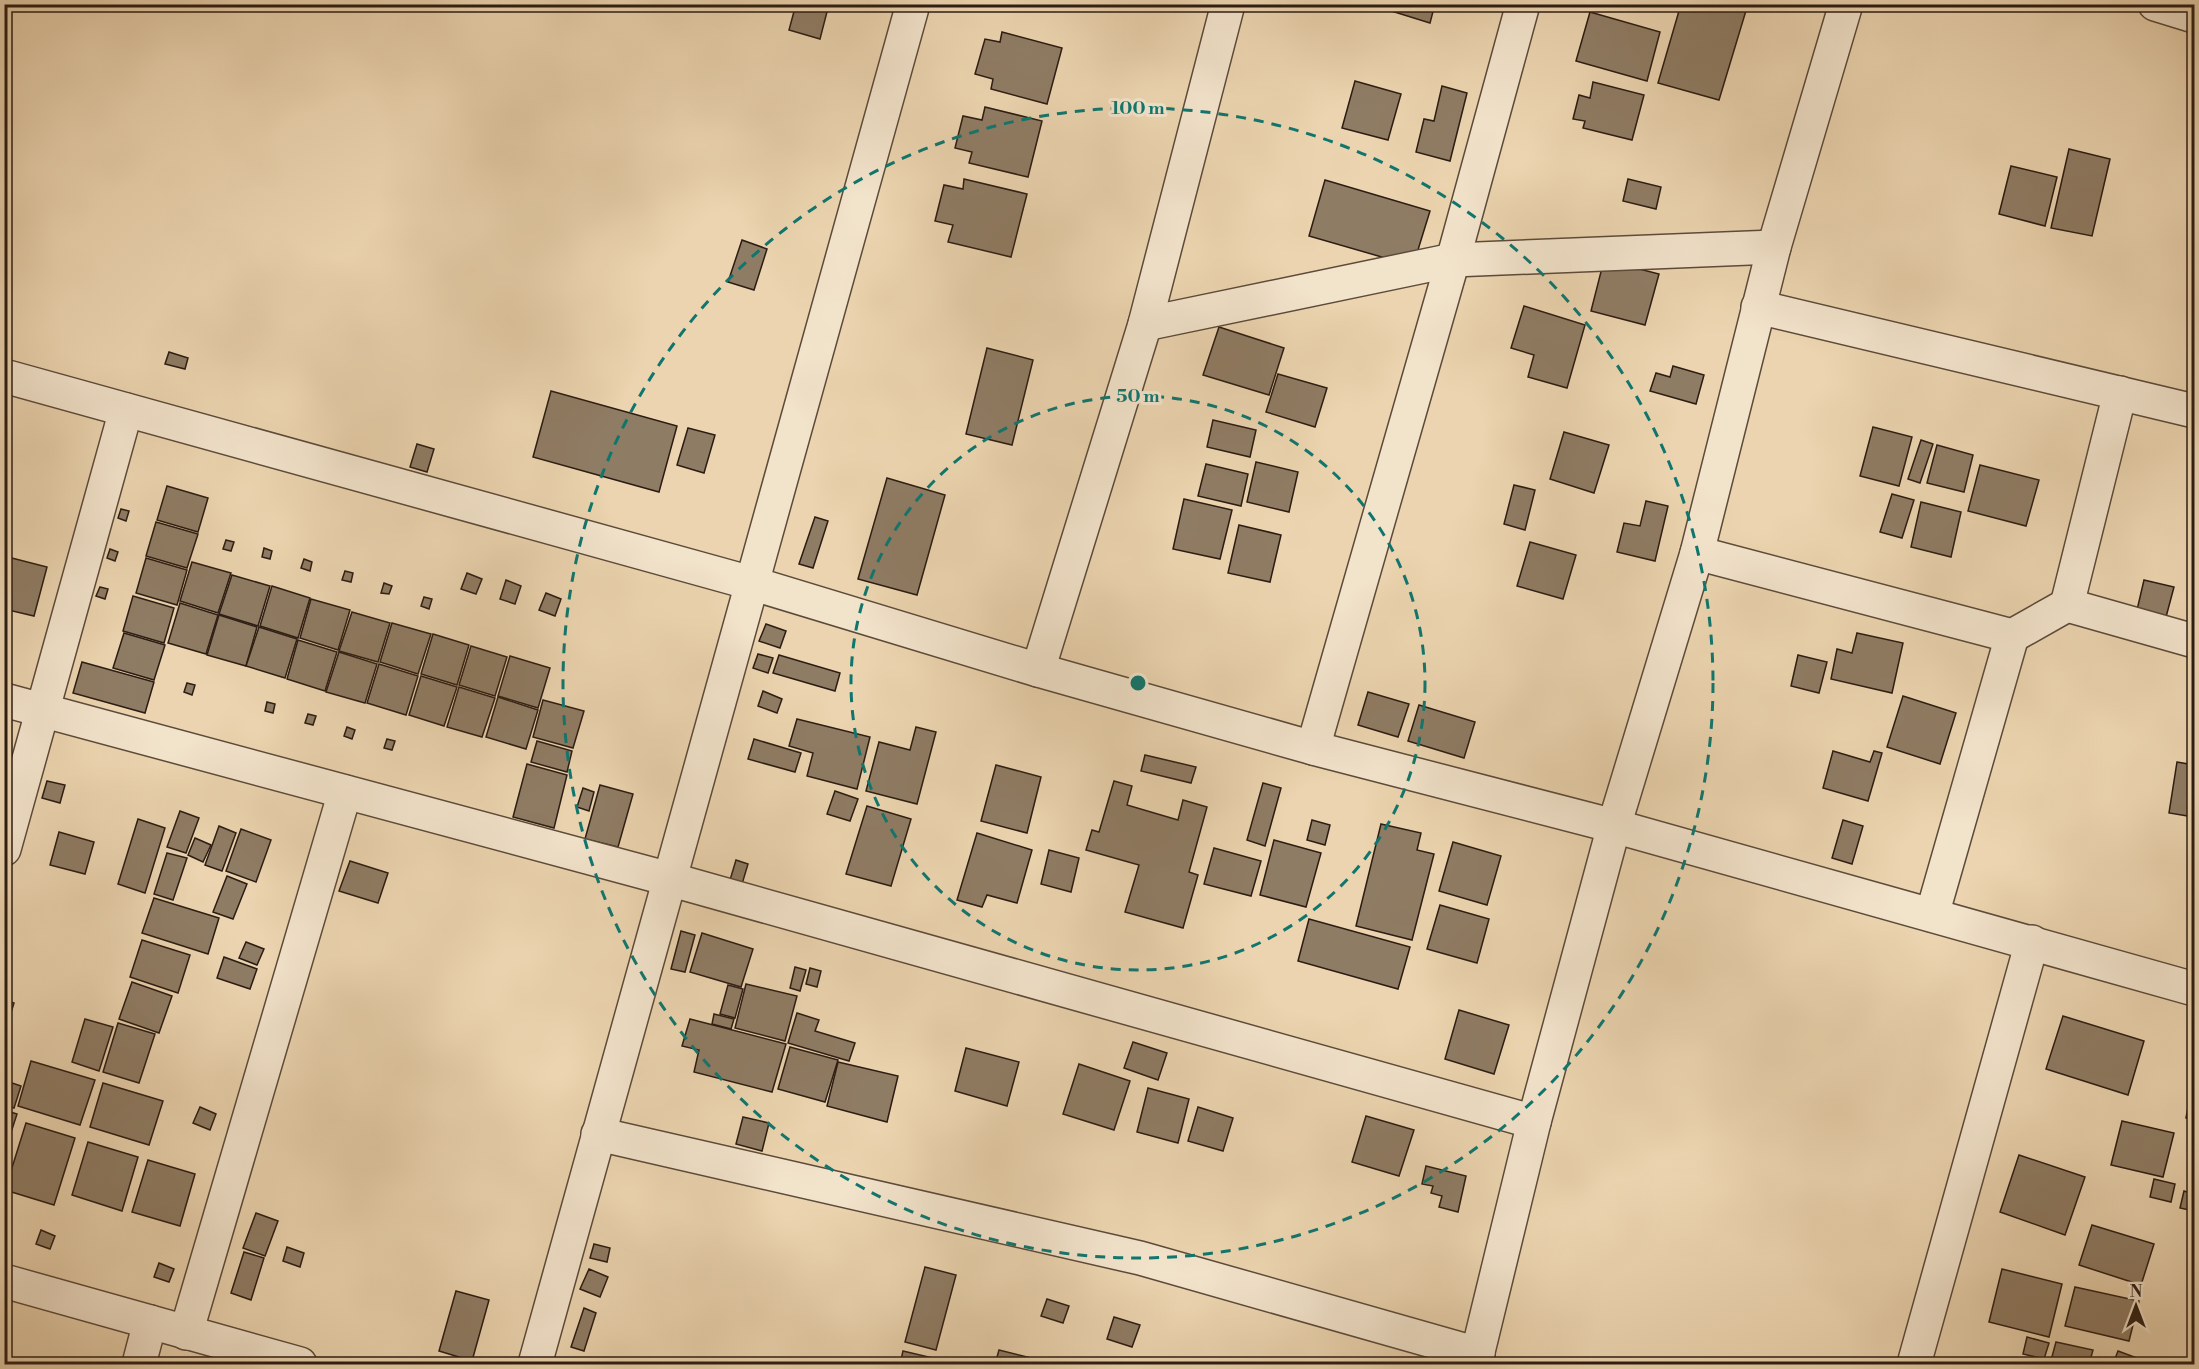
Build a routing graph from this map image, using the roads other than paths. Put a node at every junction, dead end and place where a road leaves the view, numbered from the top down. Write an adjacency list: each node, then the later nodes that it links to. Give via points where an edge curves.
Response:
1 (913, 4): 16 (street)
2 (1228, 4): 10 (street)
3 (1523, 4): 8 (street)
4 (1846, 4): 7 (street)
5 (2155, 4): 6 (street)
6 (2194, 16)
7 (1774, 247): 8 (street); 9 (street)
8 (1453, 260): 10 (street); 23 (street)
9 (1758, 307): 12 (street); 15 (street)
10 (1145, 324): 20 (street)
11 (4, 376): 13 (street)
12 (2120, 393): 14 (street); 17 (street)
13 (126, 410): 16 (street); 22 (street)
14 (2194, 411)
15 (1697, 553): 18 (street); 25 (street)
16 (751, 583): 20 (street); 27 (street)
17 (2067, 605): 18 (street); 19 (street)
18 (2012, 636): 28 (street)
19 (2194, 641)
20 (1038, 670): 23 (street)
21 (4, 700): 22 (street)
22 (44, 710): 24 (street); 26 (street)
23 (1313, 748): 25 (street)
24 (345, 792): 27 (street); 35 (street)
25 (1614, 826): 28 (street); 31 (street)
26 (4, 849)
27 (669, 879): 31 (street); 32 (street)
28 (1932, 915): 29 (street)
29 (2032, 942): 30 (street); 40 (street)
30 (2194, 989)
31 (1534, 1122): 36 (street)
32 (598, 1134): 36 (street, via 1140,1258); 39 (street)
33 (4, 1281): 34 (street)
34 (150, 1322): 35 (street); 37 (street)
35 (186, 1333): 38 (street)
36 (1476, 1359)
37 (139, 1365)
38 (300, 1365)
39 (535, 1365)
40 (1914, 1365)

